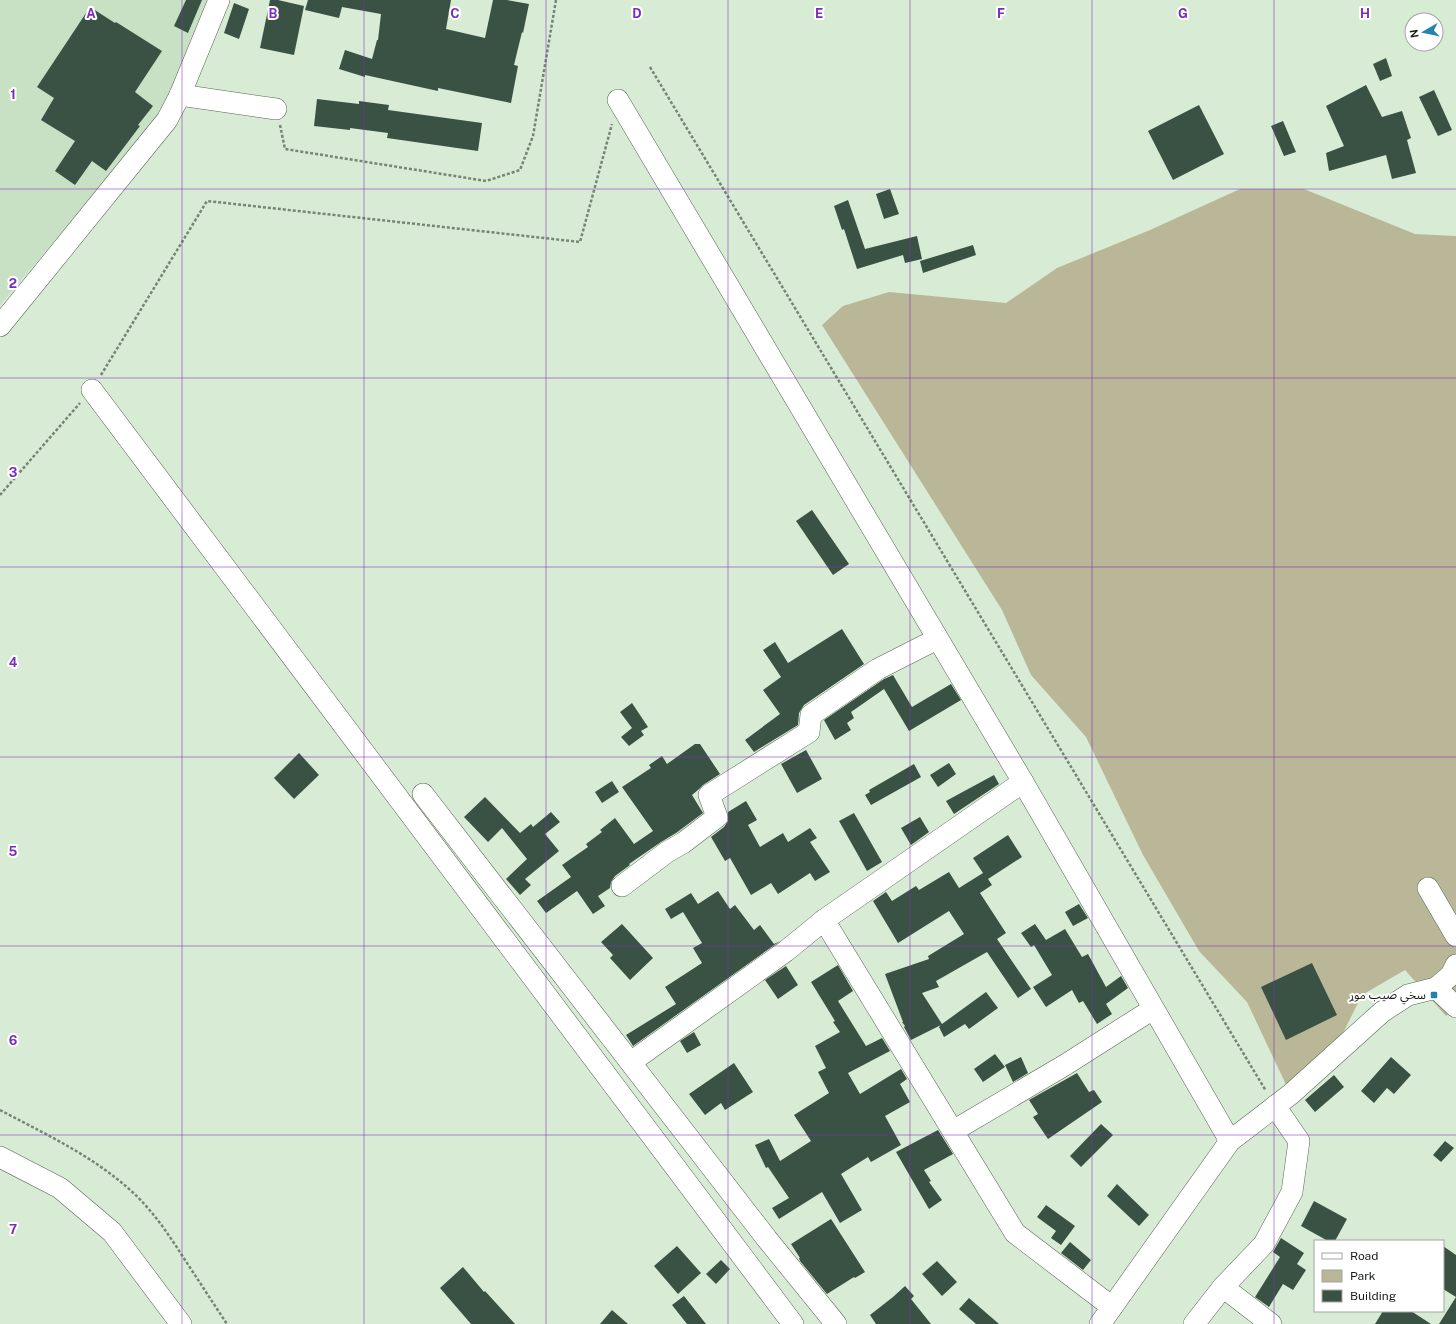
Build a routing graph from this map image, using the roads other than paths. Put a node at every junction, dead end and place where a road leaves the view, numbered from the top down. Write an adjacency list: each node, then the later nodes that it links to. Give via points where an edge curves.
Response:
1 (219, 0): 2 (street)
2 (180, 95): 4 (street); 5 (street, via 167,120)
3 (618, 100): 7 (street)
4 (276, 109)
5 (0, 326)
6 (92, 390): 24 (street)
7 (938, 639): 8 (street); 10 (street, via 878,669 811,715 810,732 710,795 717,817)
8 (1023, 782): 12 (street); 16 (street)
9 (423, 794): 17 (street)
10 (622, 886)
11 (1428, 888): 13 (street)
12 (824, 920): 17 (street, via 786,951); 19 (street)
13 (1456, 936)
14 (1456, 965): 15 (street, via 1451,975)
15 (1448, 994): 18 (street, via 1408,995 1382,1012)
16 (1153, 1008): 19 (street, via 1065,1065); 20 (street)
17 (631, 1062): 26 (street)
18 (1275, 1106): 20 (street); 22 (street, via 1299,1141 1292,1192 1264,1244)
19 (953, 1131): 23 (street, via 1015,1233)
20 (1230, 1141): 23 (street)
21 (0, 1157): 25 (street, via 60,1188 112,1232)
22 (1222, 1287): 28 (street); 29 (street)
23 (1112, 1307): 27 (street)
24 (791, 1323)
25 (181, 1324)
26 (836, 1324)
27 (1100, 1324)
28 (1194, 1324)
29 (1271, 1324)

